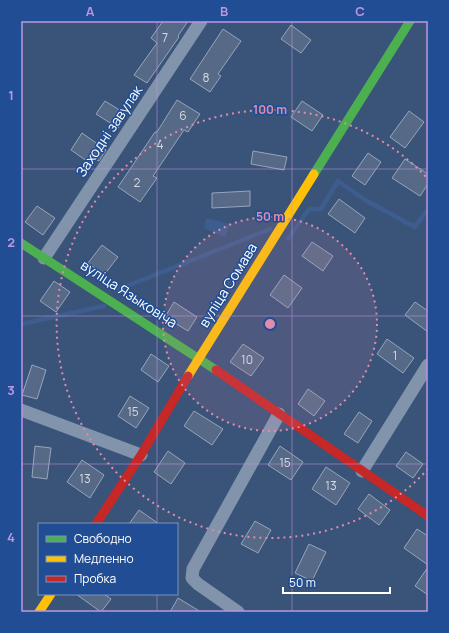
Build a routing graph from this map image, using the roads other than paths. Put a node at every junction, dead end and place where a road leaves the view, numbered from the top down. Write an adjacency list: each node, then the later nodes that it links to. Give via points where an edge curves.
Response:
1 (201, 21): 4 (street, Заходні завулак)
2 (410, 21): 5 (street, вуліца Сомава)
3 (21, 243): 4 (street, вуліца Языковіча)
4 (44, 258): 5 (street, вуліца Языковіча)
5 (198, 358): 8 (street, вуліца Языковіча); 9 (street, вуліца Сомава)
6 (428, 364): 10 (street)
7 (21, 410): 9 (street)
8 (279, 414): 10 (street, вуліца Языковіча); 15 (street, via 193,569 192,578 198,584)
9 (141, 455): 12 (street, вуліца Сомава)
10 (362, 471): 11 (street, вуліца Языковіча)
11 (428, 516)
12 (97, 523)
13 (50, 595): 14 (street)
14 (39, 612)
15 (238, 612)

